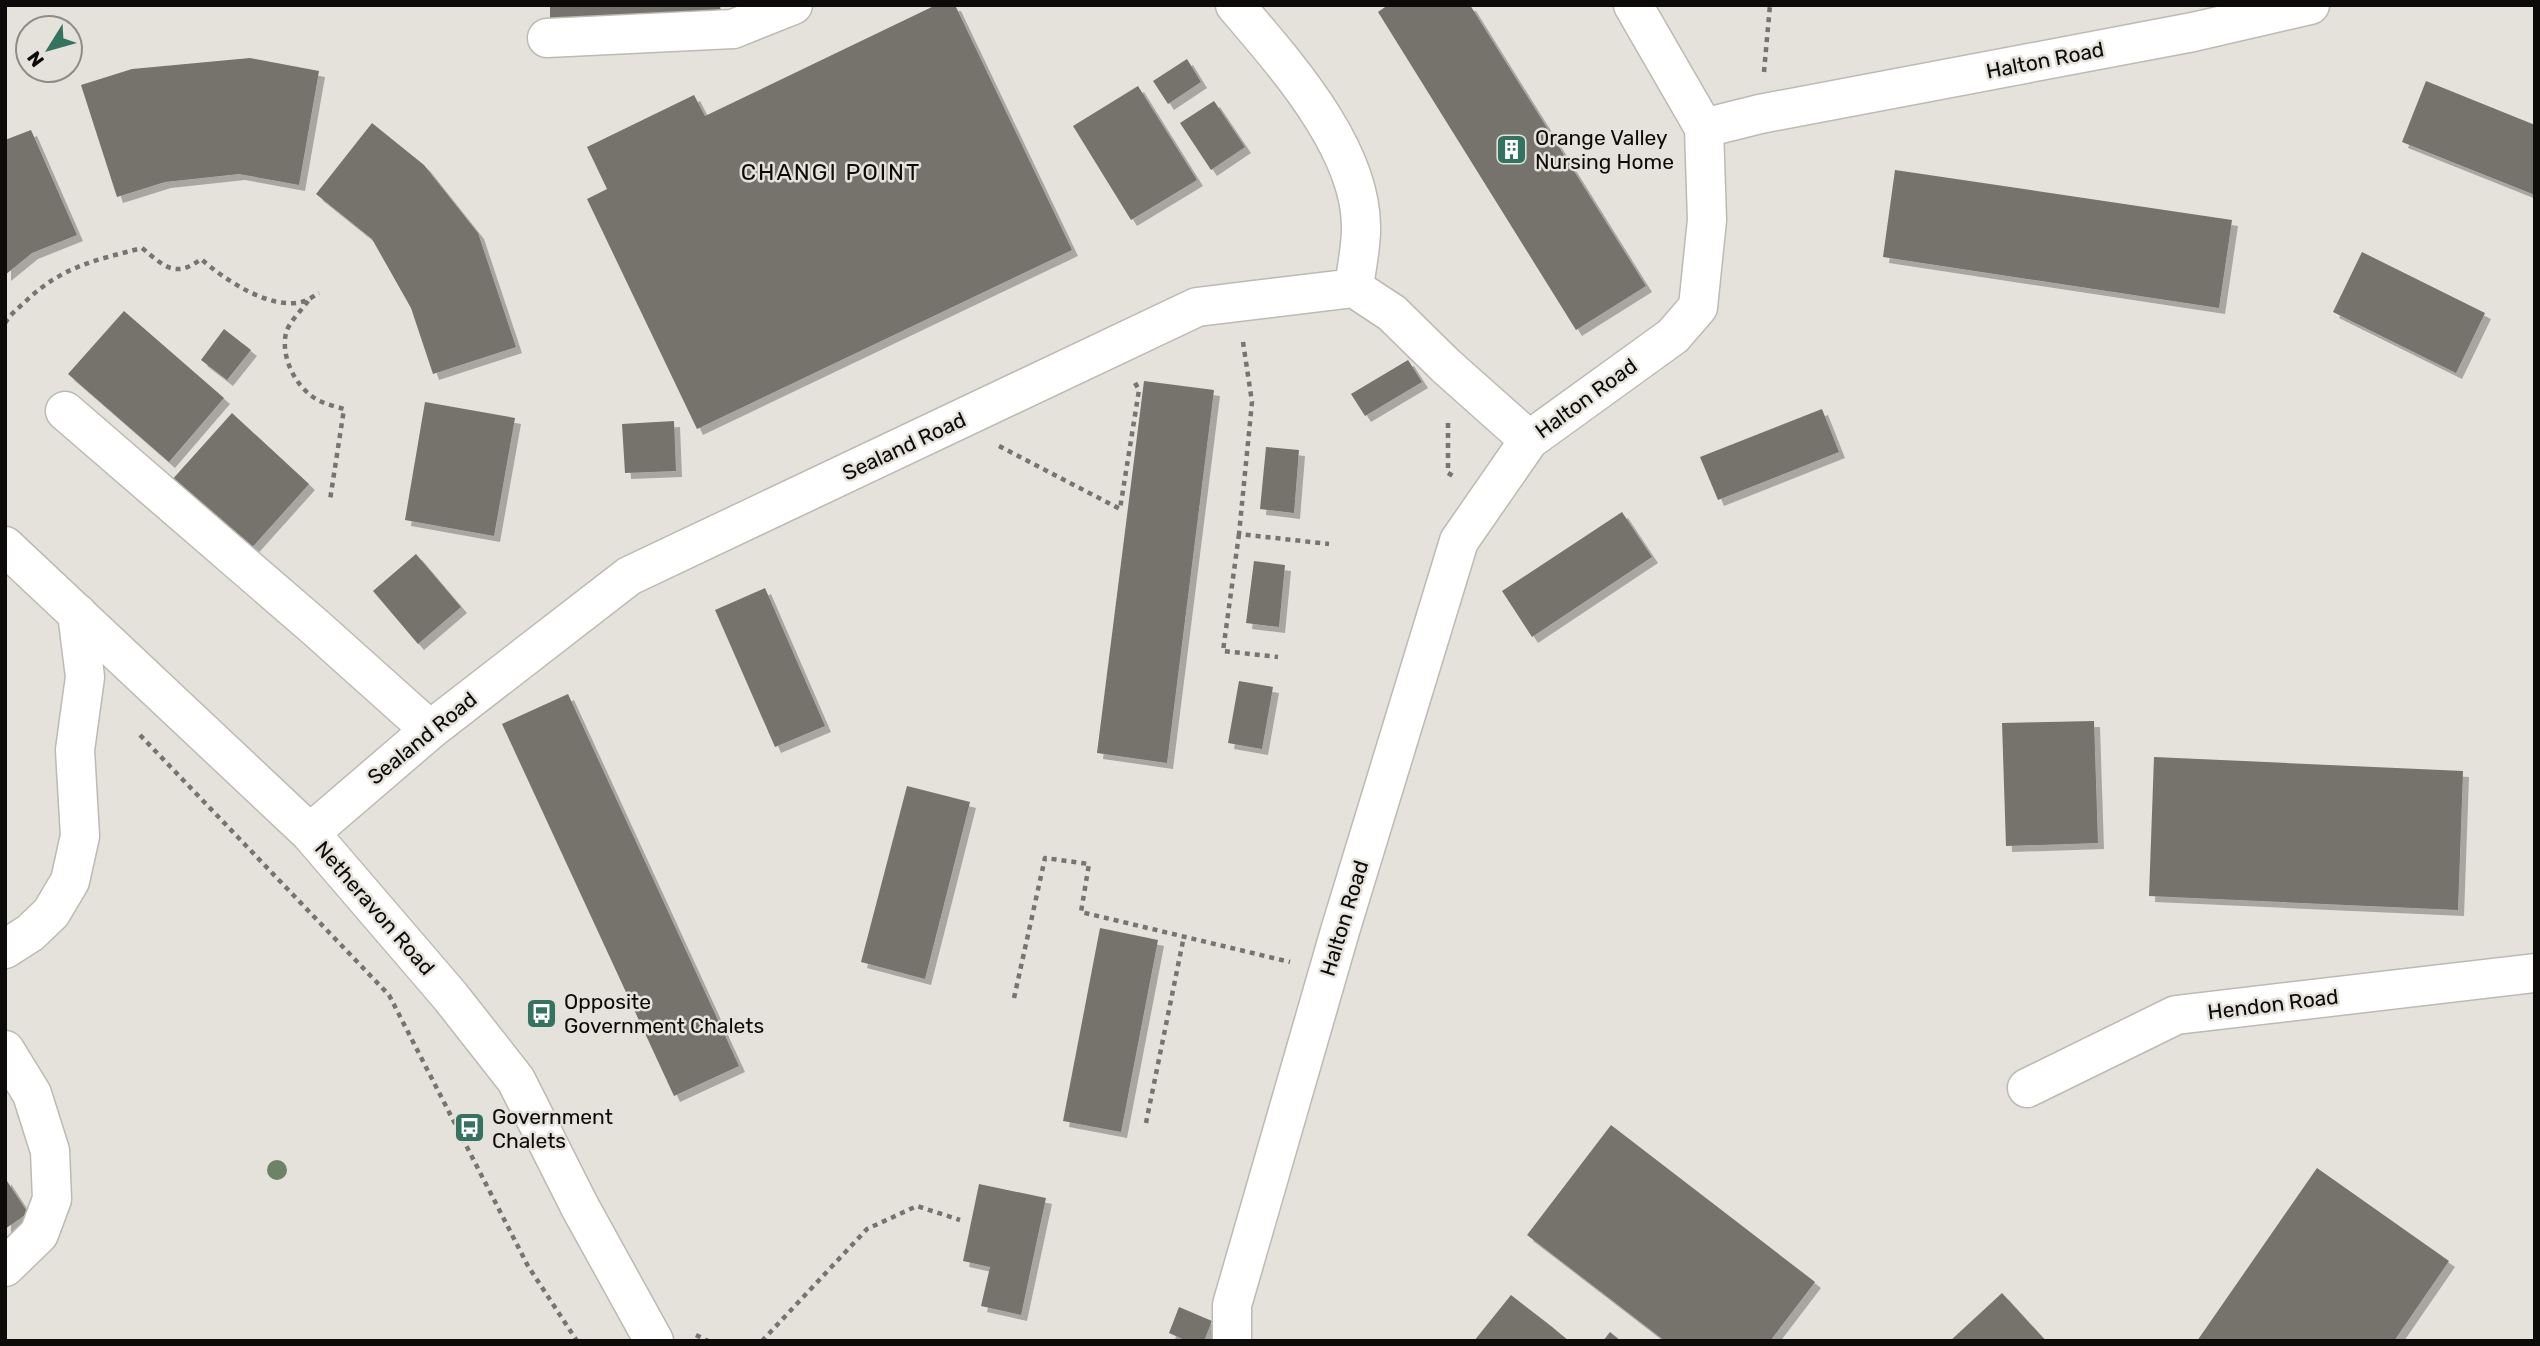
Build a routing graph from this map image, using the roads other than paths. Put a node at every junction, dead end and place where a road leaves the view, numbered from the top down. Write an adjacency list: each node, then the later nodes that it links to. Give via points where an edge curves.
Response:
1 (1235, 5): 7 (street, via 1330,129 1356,187 1362,233)
2 (1633, 5): 6 (street)
3 (2310, 5): 6 (street, Halton Road)
4 (782, 7): 5 (street, via 733,29)
5 (547, 38)
6 (1704, 128): 9 (street, Halton Road, via 1707,220 1698,307 1674,336)
7 (1354, 288): 9 (street, via 1392,313); 12 (street, Sealand Road, via 1197,307 629,576)
8 (65, 411): 12 (street)
9 (1529, 440): 20 (street, Halton Road, via 1459,541 1232,1305)
10 (5, 546): 11 (street, Netheravon Road)
11 (77, 612): 13 (street, Netheravon Road); 14 (street, via 85,677 75,750 80,836 70,881 51,913)
12 (430, 730): 13 (street, Sealand Road)
13 (310, 833): 19 (street, Netheravon Road, via 516,1080)
14 (5, 949)
15 (2535, 973): 17 (street, Hendon Road, via 2176,1015)
16 (5, 1050): 18 (street, via 32,1094 50,1151 52,1199 39,1234)
17 (2027, 1088)
18 (5, 1267)
19 (654, 1341)
20 (1232, 1341)

